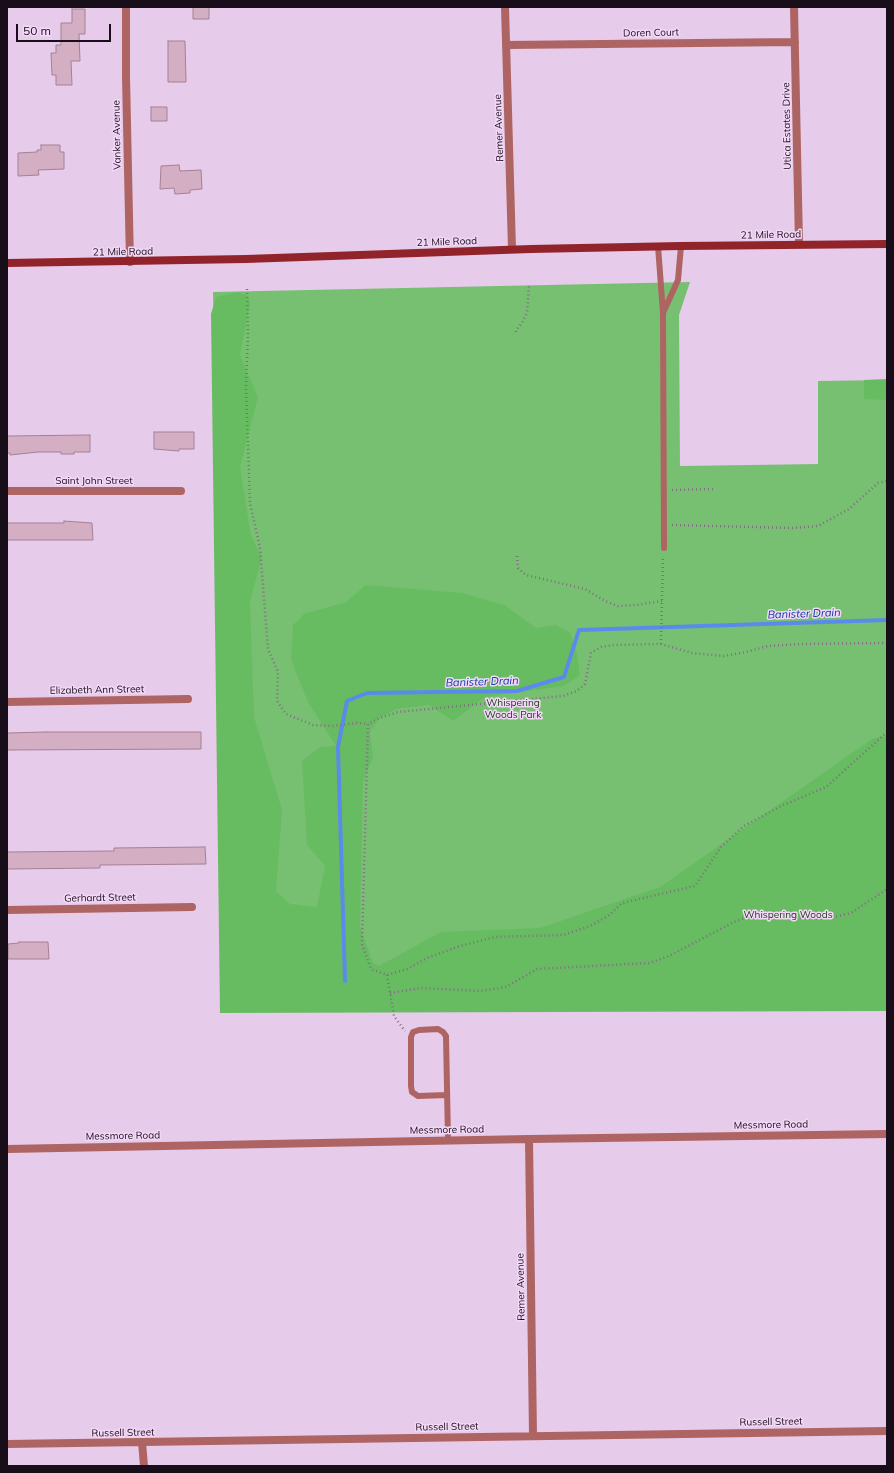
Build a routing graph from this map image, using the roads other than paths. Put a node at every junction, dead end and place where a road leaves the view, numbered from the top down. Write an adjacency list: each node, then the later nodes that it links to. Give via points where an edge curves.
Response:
1 (126, 7): 11 (street, Vanker Avenue)
2 (505, 7): 5 (street, Remer Avenue)
3 (794, 7): 4 (street, Utica Estates Drive)
4 (795, 42): 5 (street, Doren Court); 6 (street, Utica Estates Drive)
5 (506, 45): 10 (street, Remer Avenue)
6 (799, 244): 7 (street, 21 Mile Road); 9 (street, 21 Mile Road)
7 (887, 244)
8 (658, 246): 9 (street, 21 Mile Road); 10 (street, 21 Mile Road); 13 (lane)
9 (681, 246): 13 (lane, via 678,280)
10 (512, 249): 11 (street, 21 Mile Road)
11 (130, 262): 12 (street, 21 Mile Road)
12 (7, 263)
13 (663, 314): 16 (lane)
14 (7, 491): 15 (street, Saint John Street)
15 (181, 491)
16 (664, 548)
17 (188, 699): 18 (street, Elizabeth Ann Street)
18 (7, 702)
19 (192, 907): 20 (street, Gerhardt Street)
20 (7, 910)
21 (447, 1095): 21 (lane, via 446,1036 438,1029 413,1032 412,1092 418,1096); 24 (lane)
22 (887, 1134): 23 (street, Messmore Road)
23 (529, 1139): 24 (street, Messmore Road); 27 (street, Remer Avenue)
24 (448, 1140): 25 (street, Messmore Road)
25 (7, 1149)
26 (887, 1431): 27 (street, Russell Street)
27 (533, 1436): 28 (street, Russell Street)
28 (142, 1442): 29 (street, Russell Street); 30 (street)
29 (7, 1444)
30 (144, 1466)

